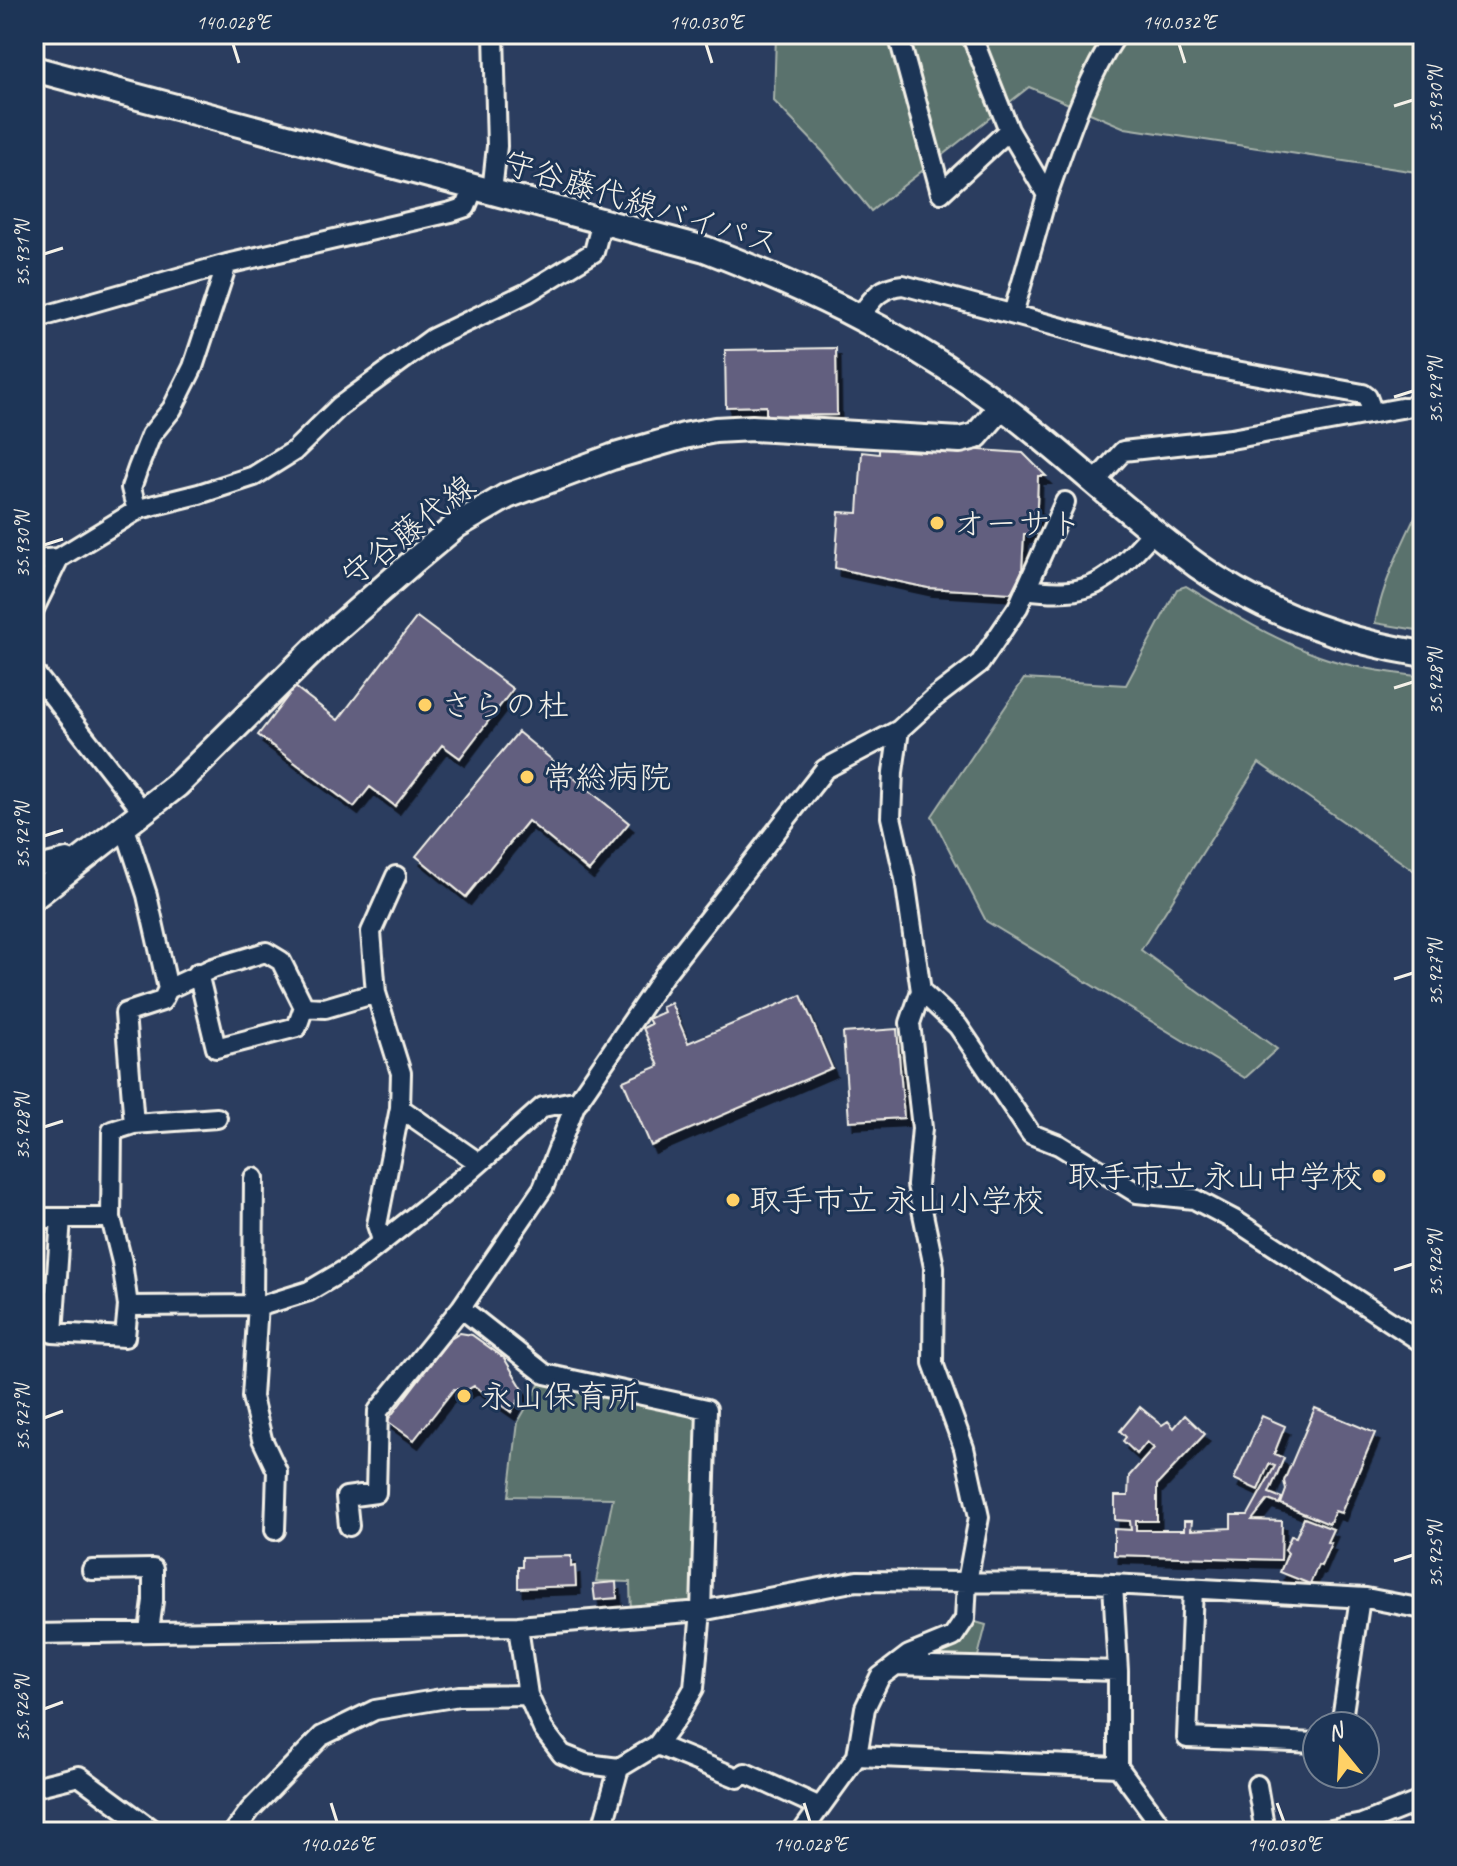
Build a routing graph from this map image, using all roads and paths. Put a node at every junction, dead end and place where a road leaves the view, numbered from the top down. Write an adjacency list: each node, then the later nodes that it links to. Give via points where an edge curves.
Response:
1 (494, 34): 7 (street, via 497,146)
2 (898, 34): 6 (street, via 941,193)
3 (971, 34): 6 (street)
4 (1117, 34): 8 (street, via 1079,105)
5 (34, 69): 7 (main road, 守谷藤代線バイパス)
6 (1009, 130): 8 (street)
7 (483, 190): 9 (main road, 守谷藤代線バイパス); 10 (street, via 466,207 451,212)
8 (1047, 195): 11 (street)
9 (602, 221): 12 (main road, 守谷藤代線バイパス, via 705,249 785,279); 19 (street, via 594,252 527,293 433,338 340,406 294,451 254,476)
10 (227, 264): 13 (street); 19 (street, via 193,367 172,409 151,435 138,468 131,488)
11 (1013, 314): 12 (street, via 903,285 877,293); 16 (street, via 1197,364 1363,394)
12 (860, 316): 15 (main road, 守谷藤代線バイパス)
13 (34, 319)
14 (1423, 404): 16 (street)
15 (1001, 407): 17 (main road, 守谷藤代線バイパス); 28 (main road, 守谷藤代線, via 976,436 960,440 752,428 684,436 507,496 457,525 376,593)
16 (1373, 413): 17 (street, via 1231,439 1123,451)
17 (1094, 483): 20 (main road, 守谷藤代線バイパス)
18 (1065, 502): 23 (street)
19 (137, 511): 21 (street)
20 (1154, 531): 23 (street, via 1120,569 1087,588); 25 (main road, 守谷藤代線バイパス, via 1200,567 1282,612 1324,630)
21 (59, 558): 22 (street); 24 (street)
22 (34, 560)
23 (1026, 589): 27 (street, via 980,663)
24 (34, 609)
25 (1423, 654)
26 (34, 672): 28 (street)
27 (899, 730): 35 (street, via 891,817); 38 (street, via 825,769 664,975)
28 (134, 820): 29 (main road, 守谷藤代線); 34 (street)
29 (78, 865): 30 (street, via 67,859); 32 (main road, 守谷藤代線)
30 (34, 867)
31 (396, 876): 36 (street, via 371,932)
32 (34, 897)
33 (198, 973): 34 (street); 37 (street, via 266,952 281,961); 37 (street, via 216,1048 297,1027)
34 (168, 989): 41 (street, via 162,1001 125,1013)
35 (921, 991): 51 (street, via 958,1026 1031,1134 1059,1145 1137,1193 1194,1199 1236,1221); 55 (street, via 910,1023 922,1128 917,1185 934,1267 933,1363 964,1448 979,1517)
36 (376, 993): 37 (street, via 325,1008); 39 (street, via 401,1073)
37 (304, 1007)
38 (579, 1100): 42 (street, via 543,1107); 50 (street, via 543,1188)
39 (400, 1108): 42 (street); 47 (street, via 377,1225)
40 (217, 1118): 41 (street)
41 (134, 1124): 46 (street, via 112,1131)
42 (479, 1163): 47 (street)
43 (254, 1178): 48 (street)
44 (34, 1218): 45 (street)
45 (61, 1218): 46 (street); 49 (street, via 53,1333 125,1337)
46 (111, 1218): 49 (street)
47 (382, 1240): 48 (street, via 309,1291)
48 (256, 1304): 49 (street); 53 (street, via 252,1397 277,1471)
49 (128, 1306)
50 (461, 1308): 52 (street, via 378,1411 376,1493 346,1497); 60 (street, via 545,1374 707,1409)
51 (1423, 1343)
52 (349, 1526)
53 (275, 1530)
54 (92, 1570): 61 (street, via 153,1569)
55 (967, 1582): 56 (street); 60 (street, via 857,1581); 64 (street, via 965,1619 953,1637)
56 (1113, 1584): 57 (street); 65 (street)
57 (1193, 1588): 58 (street); 68 (street, via 1187,1738)
58 (1360, 1598): 59 (street); 67 (street)
59 (1423, 1609)
60 (701, 1611): 61 (street, via 518,1626); 69 (street, via 694,1688)
61 (149, 1631): 62 (street)
62 (34, 1634)
63 (519, 1634): 66 (street)
64 (896, 1665): 65 (street); 70 (street, via 880,1677 865,1708)
65 (1118, 1671): 71 (street)
66 (528, 1695): 72 (street, via 562,1754); 79 (street, via 459,1696 375,1710 322,1736)
67 (1343, 1710)
68 (1301, 1742)
69 (657, 1745): 72 (street); 76 (street, via 738,1778 745,1773)
70 (857, 1756): 71 (street); 76 (street)
71 (1118, 1767): 82 (street)
72 (619, 1768): 80 (street)
73 (1257, 1785): 83 (street)
74 (34, 1787): 78 (street, via 79,1776)
75 (1423, 1800): 77 (street)
76 (820, 1807): 81 (street)
77 (1352, 1829): 84 (street)
78 (155, 1832)
79 (234, 1832)
80 (601, 1832)
81 (802, 1832)
82 (1166, 1832)
83 (1265, 1832)
84 (1321, 1832)

